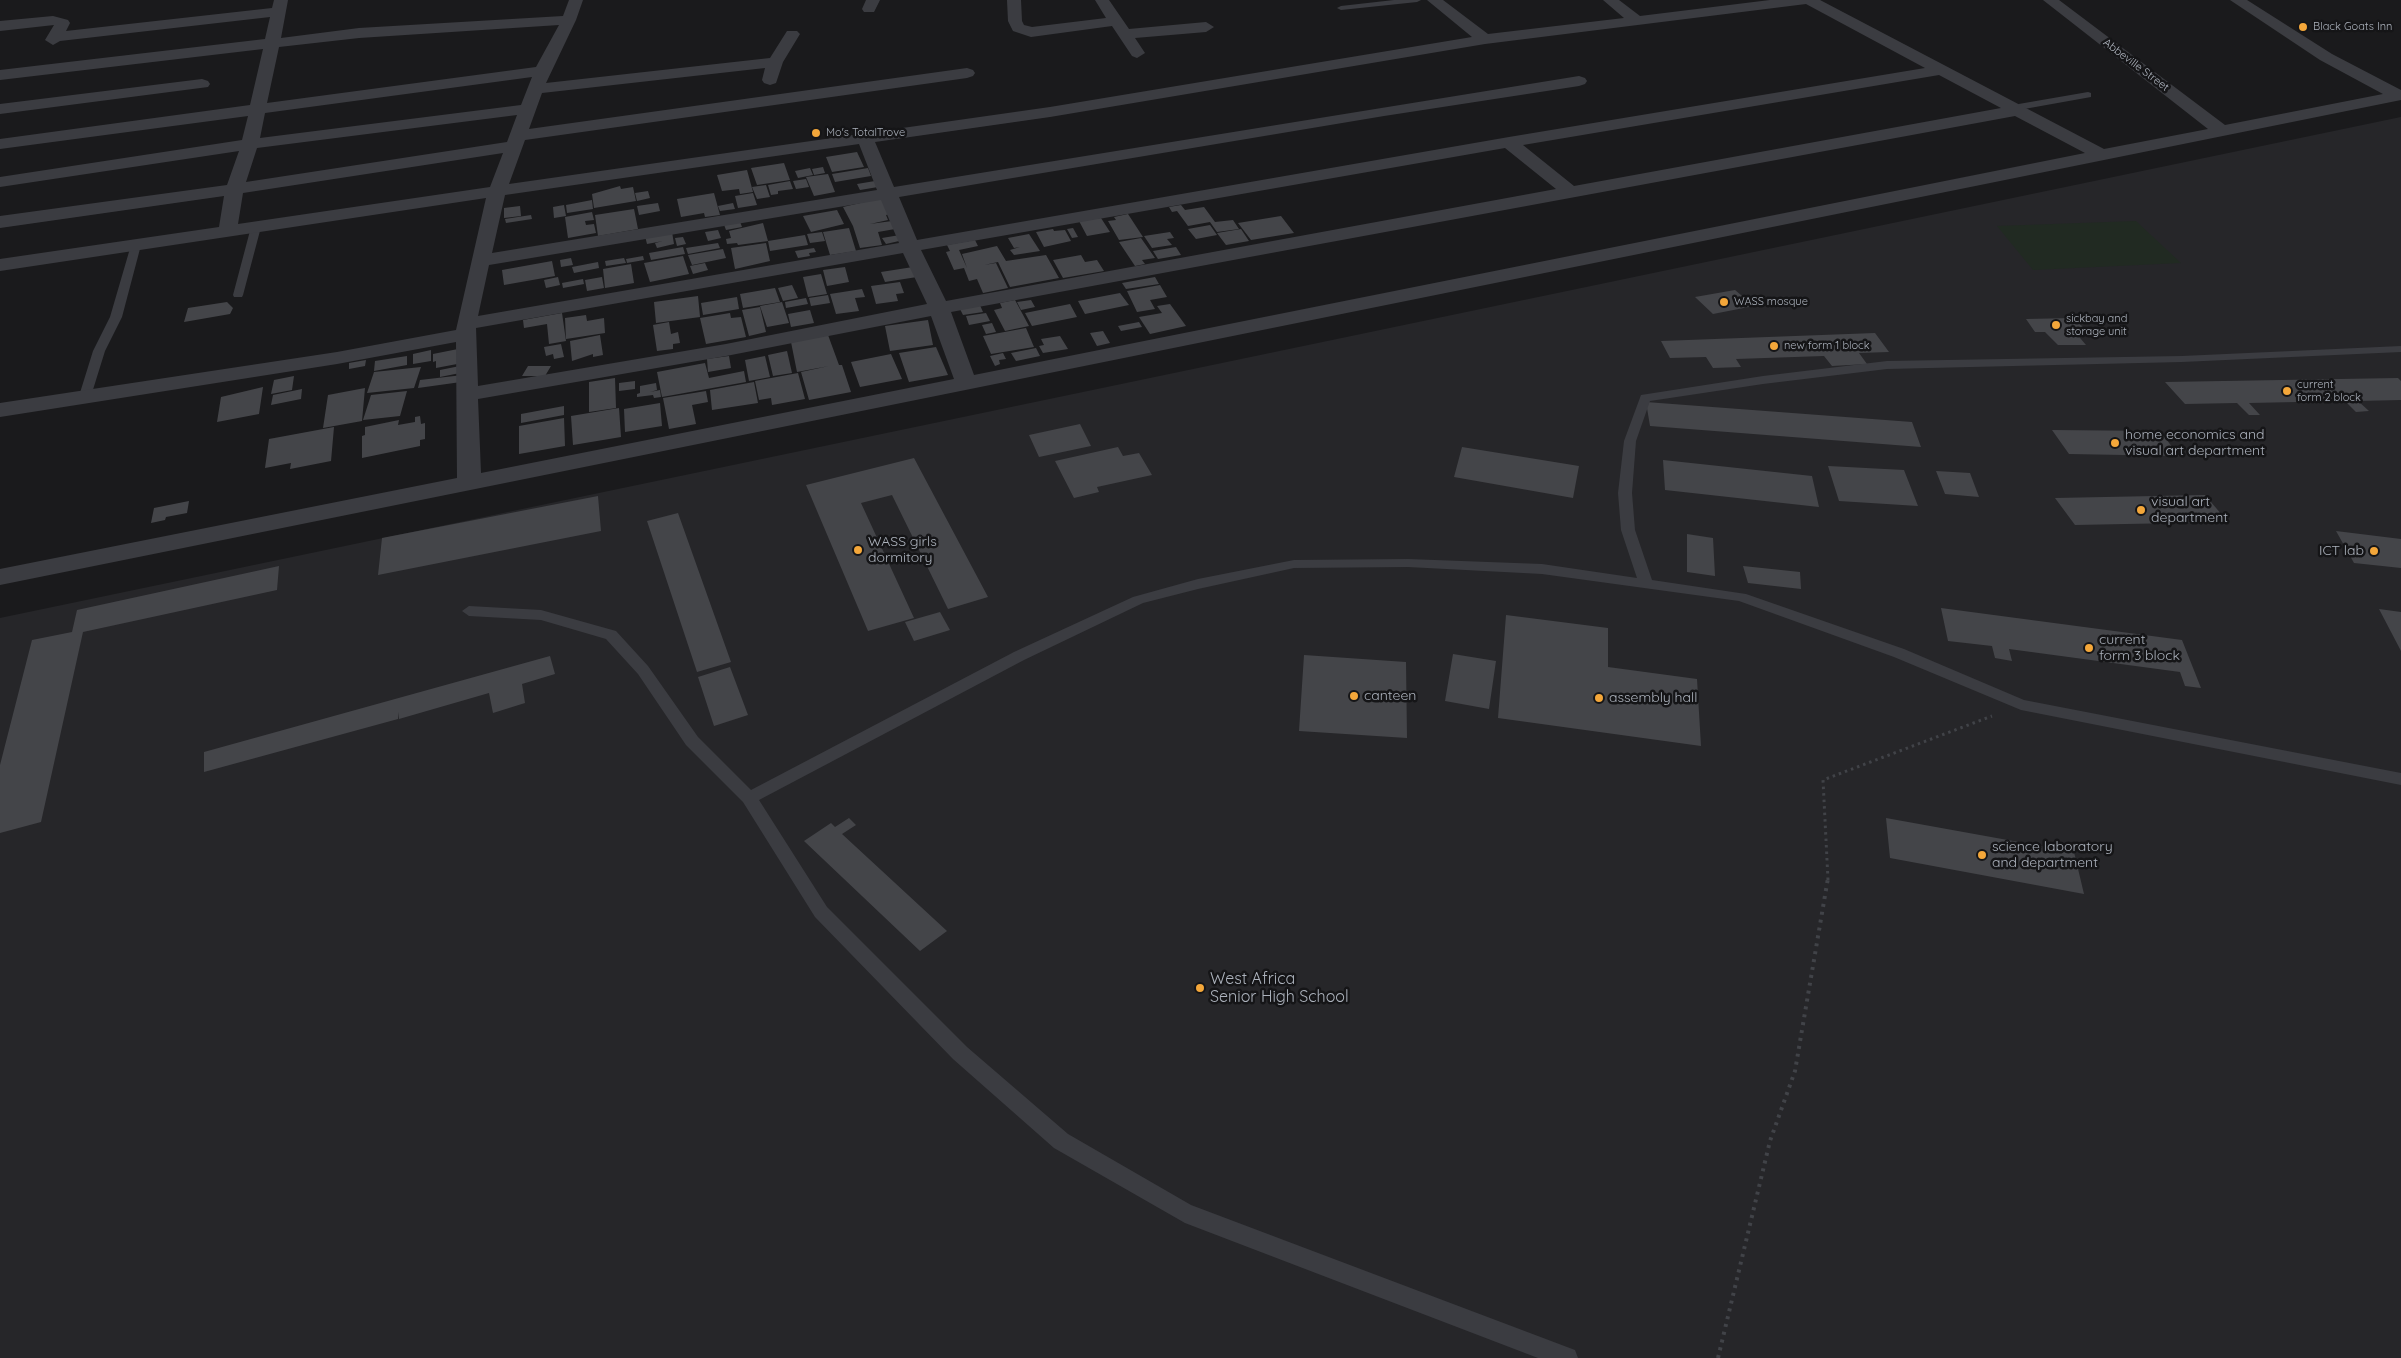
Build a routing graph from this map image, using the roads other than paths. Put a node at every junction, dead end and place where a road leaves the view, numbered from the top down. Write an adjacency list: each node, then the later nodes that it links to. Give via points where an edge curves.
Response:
1 (576, 0): 12 (street)
2 (1014, 0): 14 (street, via 1018,28 1031,32)
3 (1102, 0): 14 (street)
4 (1417, 0): 11 (lane)
5 (1434, 0): 20 (street)
6 (1610, 0): 13 (street)
7 (1807, 0): 13 (street); 25 (street)
8 (2050, 0): 39 (street, Abbeville Street)
9 (2237, 0): 33 (street, via 2326,56)
10 (280, 6): 19 (street); 21 (street)
11 (1341, 8)
12 (569, 20): 21 (street); 26 (street)
13 (1636, 20): 20 (street)
14 (1116, 22): 18 (street)
15 (0, 26): 19 (street, via 53,20 63,23)
16 (1206, 27): 18 (street)
17 (792, 34): 23 (street)
18 (1126, 34): 22 (street)
19 (55, 37): 24 (street)
20 (1485, 39): 40 (street, via 1050,112)
21 (272, 42): 24 (street); 35 (street)
22 (1137, 53)
23 (776, 62): 31 (street); 34 (street)
24 (35, 70): 28 (street); 38 (street)
25 (1941, 70): 37 (street); 42 (street)
26 (542, 71): 31 (street); 35 (street)
27 (967, 73): 34 (street)
28 (0, 75)
29 (1580, 81): 49 (street, via 1384,110)
30 (202, 84): 38 (street)
31 (536, 89): 36 (street)
32 (2088, 95): 37 (lane)
33 (2399, 95): 39 (street)
34 (764, 103): 41 (street)
35 (258, 108): 43 (street); 44 (street)
36 (528, 109): 41 (street); 44 (street)
37 (2015, 109): 45 (street); 50 (street)
38 (6, 113)
39 (2222, 130): 45 (street)
40 (865, 138): 48 (street); 49 (street)
41 (516, 141): 47 (street); 48 (street)
42 (1509, 142): 50 (street); 55 (street)
43 (0, 144)
44 (250, 144): 46 (street); 47 (street)
45 (2102, 155): 62 (street)
46 (0, 182)
47 (234, 189): 51 (street); 53 (street)
48 (497, 191): 52 (street); 56 (street)
49 (888, 194): 55 (street); 56 (street)
50 (1571, 194): 59 (street)
51 (0, 222)
52 (256, 227): 53 (street); 58 (lane)
53 (228, 231): 54 (street)
54 (136, 245): 57 (street); 64 (lane, via 116,317 99,351)
55 (910, 247): 59 (street); 60 (street)
56 (481, 261): 60 (street)
57 (0, 265)
58 (238, 295)
59 (939, 308): 62 (street); 63 (street, via 726,350)
60 (466, 329): 63 (street); 64 (street, via 337,358)
61 (2401, 349): 68 (lane, via 2182,359 1887,365 1645,398 1630,441 1625,493 1628,530)
62 (966, 383): 66 (street)
63 (467, 394): 66 (street)
64 (85, 396): 65 (street)
65 (0, 410)
66 (468, 483): 67 (street)
67 (0, 577)
68 (1646, 584): 70 (lane, via 1741,597 1899,653 2021,705); 71 (lane, via 1542,569 1408,563 1294,564 1198,584 1138,600 1097,617)
69 (469, 611): 71 (lane, via 541,615 611,635 643,670 692,741)
70 (2401, 778)
71 (749, 798): 72 (lane, via 821,912 960,1053 1060,1141 1185,1213)
72 (1567, 1358)

